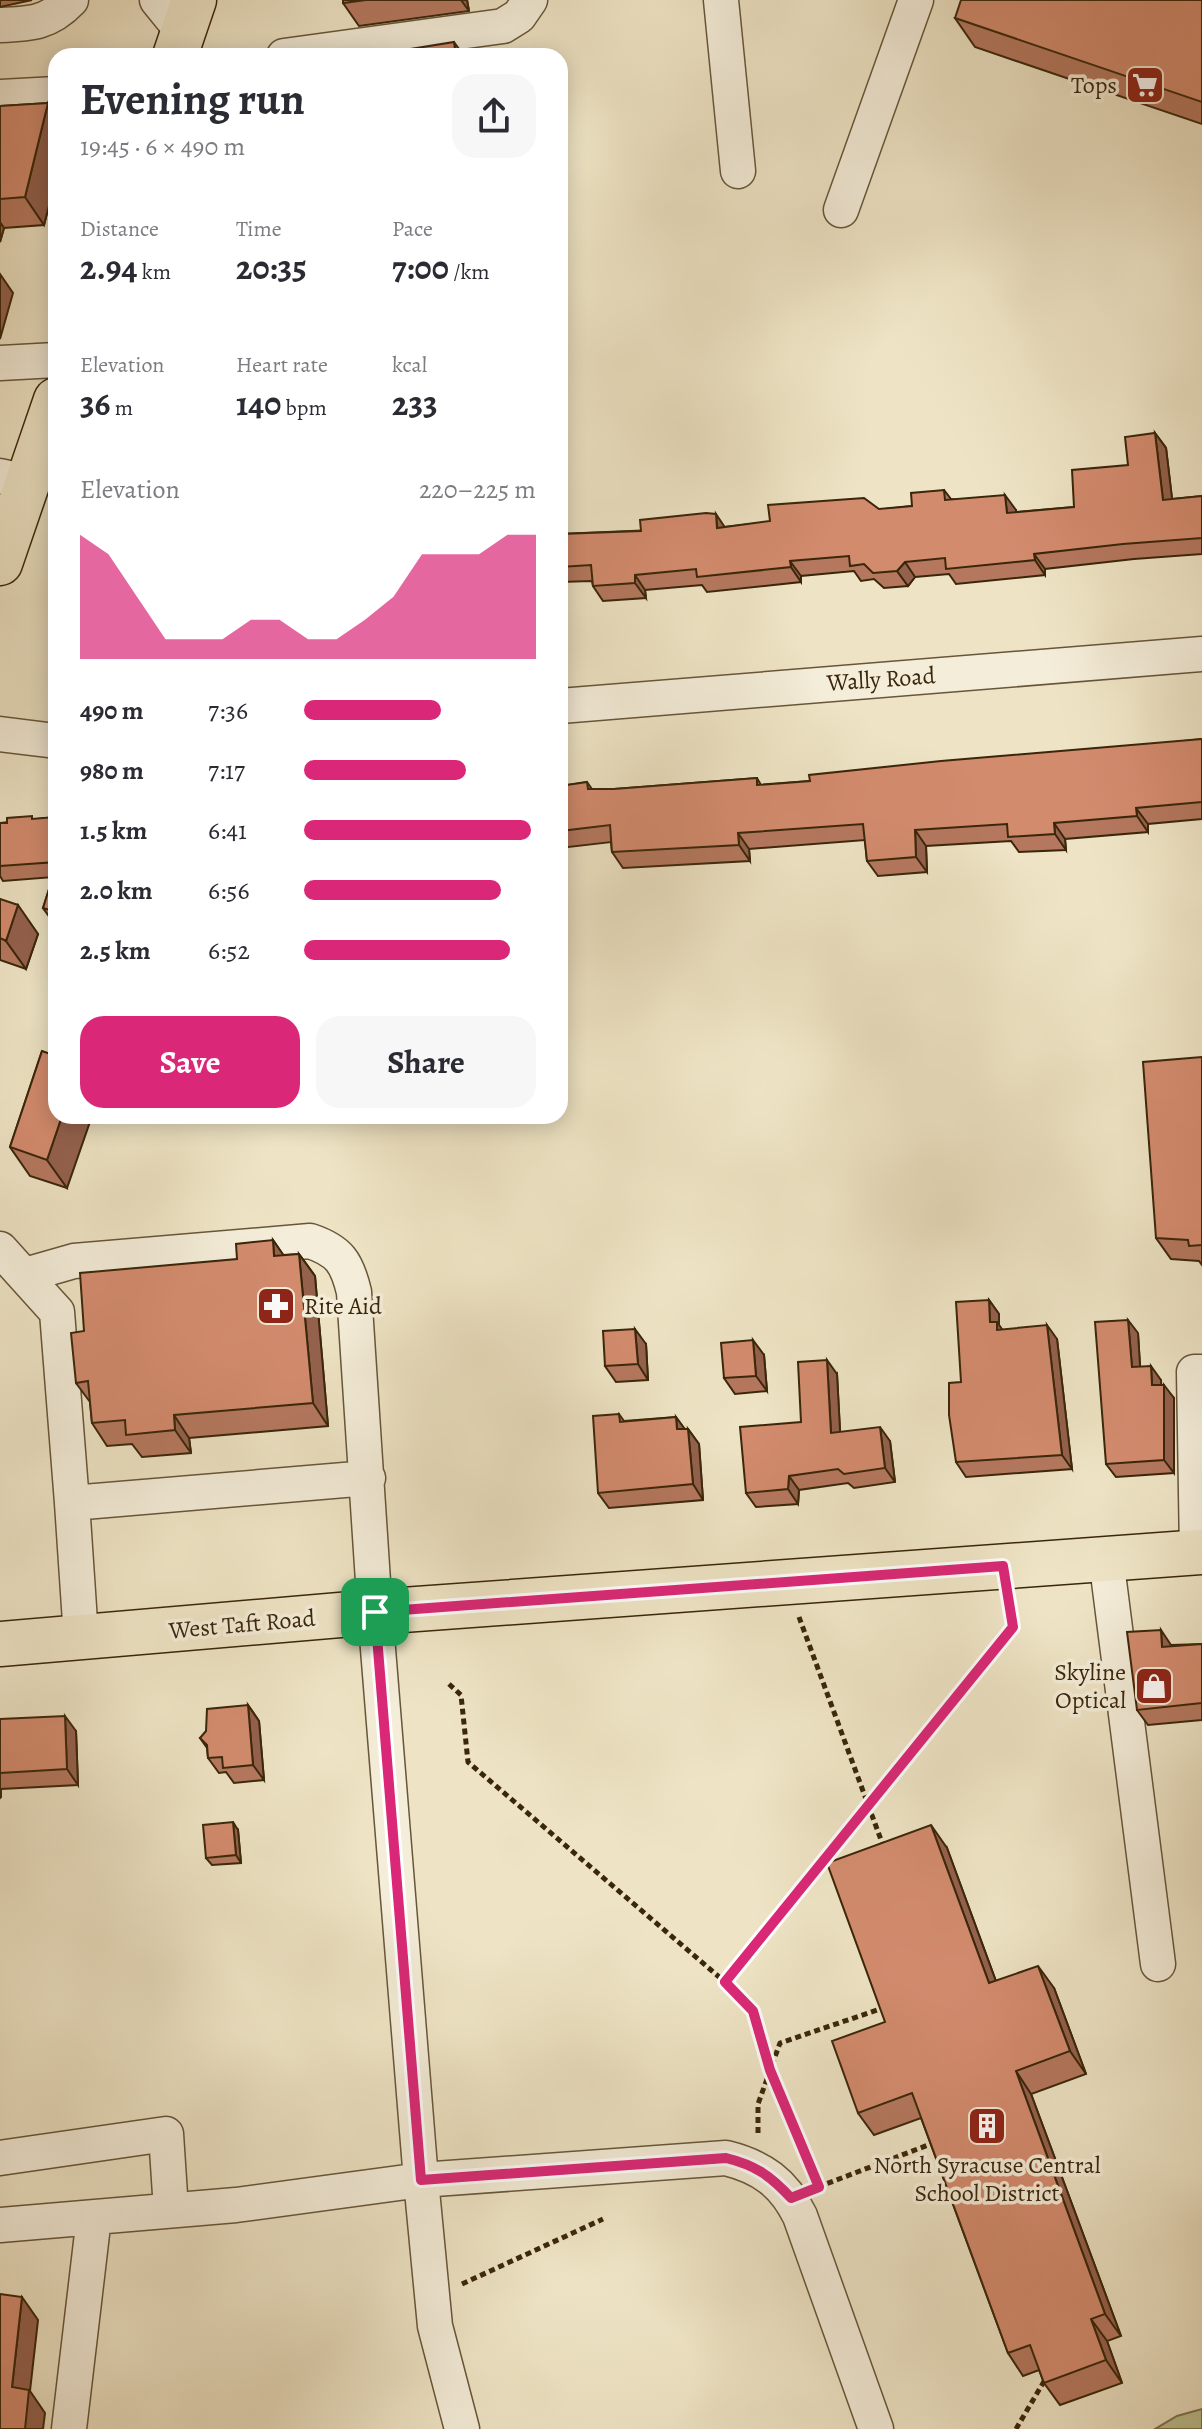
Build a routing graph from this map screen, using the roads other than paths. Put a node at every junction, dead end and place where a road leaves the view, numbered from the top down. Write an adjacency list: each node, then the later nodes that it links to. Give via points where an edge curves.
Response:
1 (71, 0): 5 (street, via 44,22)
2 (530, 0): 6 (street, via 503,26)
3 (721, 0): 9 (street)
4 (916, 0): 10 (street)
5 (0, 25)
6 (372, 48)
7 (48, 94): 8 (street)
8 (0, 97)
9 (738, 171)
10 (841, 210)
11 (48, 360): 12 (street)
12 (0, 363)
13 (48, 415): 14 (main road)
14 (14, 479): 15 (main road)
15 (0, 563)
16 (1202, 654): 17 (street, Wally Road)
17 (568, 705)
18 (0, 734): 19 (street)
19 (48, 740)
20 (0, 1249): 21 (street)
21 (25, 1275): 23 (street, via 74,1261 310,1241 325,1246 348,1265 354,1292); 24 (street, via 57,1312)
22 (1198, 1372): 25 (street)
23 (368, 1478): 24 (street); 27 (street)
24 (72, 1503): 28 (street)
25 (1199, 1552): 26 (main road, West Taft Road)
26 (1106, 1558): 27 (main road, West Taft Road); 30 (street)
27 (375, 1612): 28 (main road, West Taft Road); 32 (street)
28 (81, 1637): 29 (main road, West Taft Road)
29 (0, 1644)
30 (1158, 1964)
31 (0, 2158): 33 (street, via 166,2134)
32 (421, 2180): 33 (street); 37 (street, via 435,2326); 38 (street, via 726,2158 805,2193)
33 (171, 2210): 34 (street)
34 (94, 2217): 35 (street); 36 (street)
35 (0, 2225)
36 (69, 2429)
37 (462, 2429)
38 (876, 2429)

